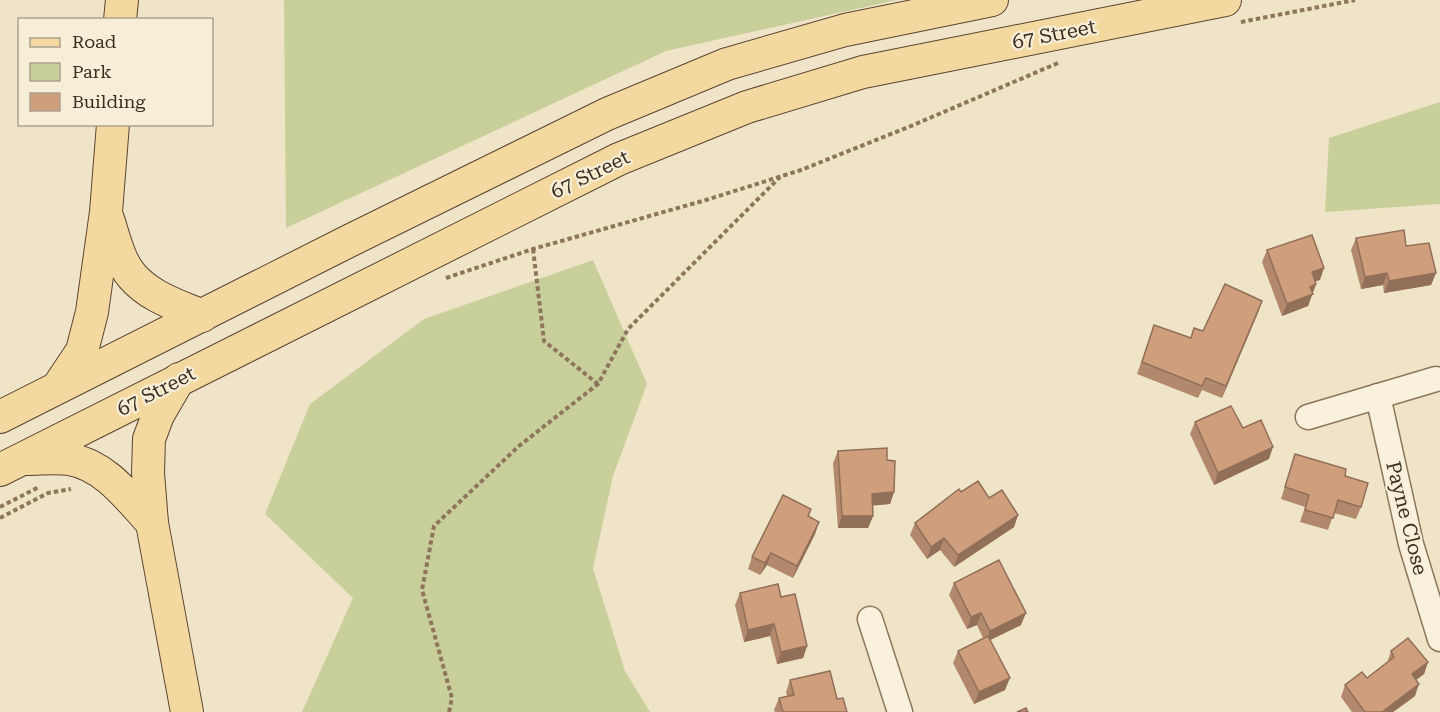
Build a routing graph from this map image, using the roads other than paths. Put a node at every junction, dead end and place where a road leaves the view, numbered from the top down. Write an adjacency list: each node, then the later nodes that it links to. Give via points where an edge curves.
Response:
1 (122, 0): 4 (main road)
2 (993, 0): 7 (main road, via 845,30 728,64 606,114)
3 (1233, 11): 8 (main road, 67 Street, via 863,72 747,107 619,159)
4 (120, 18)
5 (113, 126): 6 (main road)
6 (106, 212): 7 (main road, via 131,275 157,297); 10 (main road, via 92,312 82,351)
7 (213, 310): 10 (main road)
8 (179, 379): 14 (main road, 67 Street); 15 (main road, via 149,439)
9 (1436, 379): 11 (street)
10 (58, 387): 12 (main road)
11 (1378, 396): 13 (street); 17 (street, Payne Close, via 1411,544)
12 (13, 411)
13 (1308, 417)
14 (11, 464): 15 (main road, via 69,459 96,468)
15 (152, 523): 18 (main road)
16 (870, 619): 19 (street)
17 (1440, 639)
18 (187, 712)
19 (900, 712)

